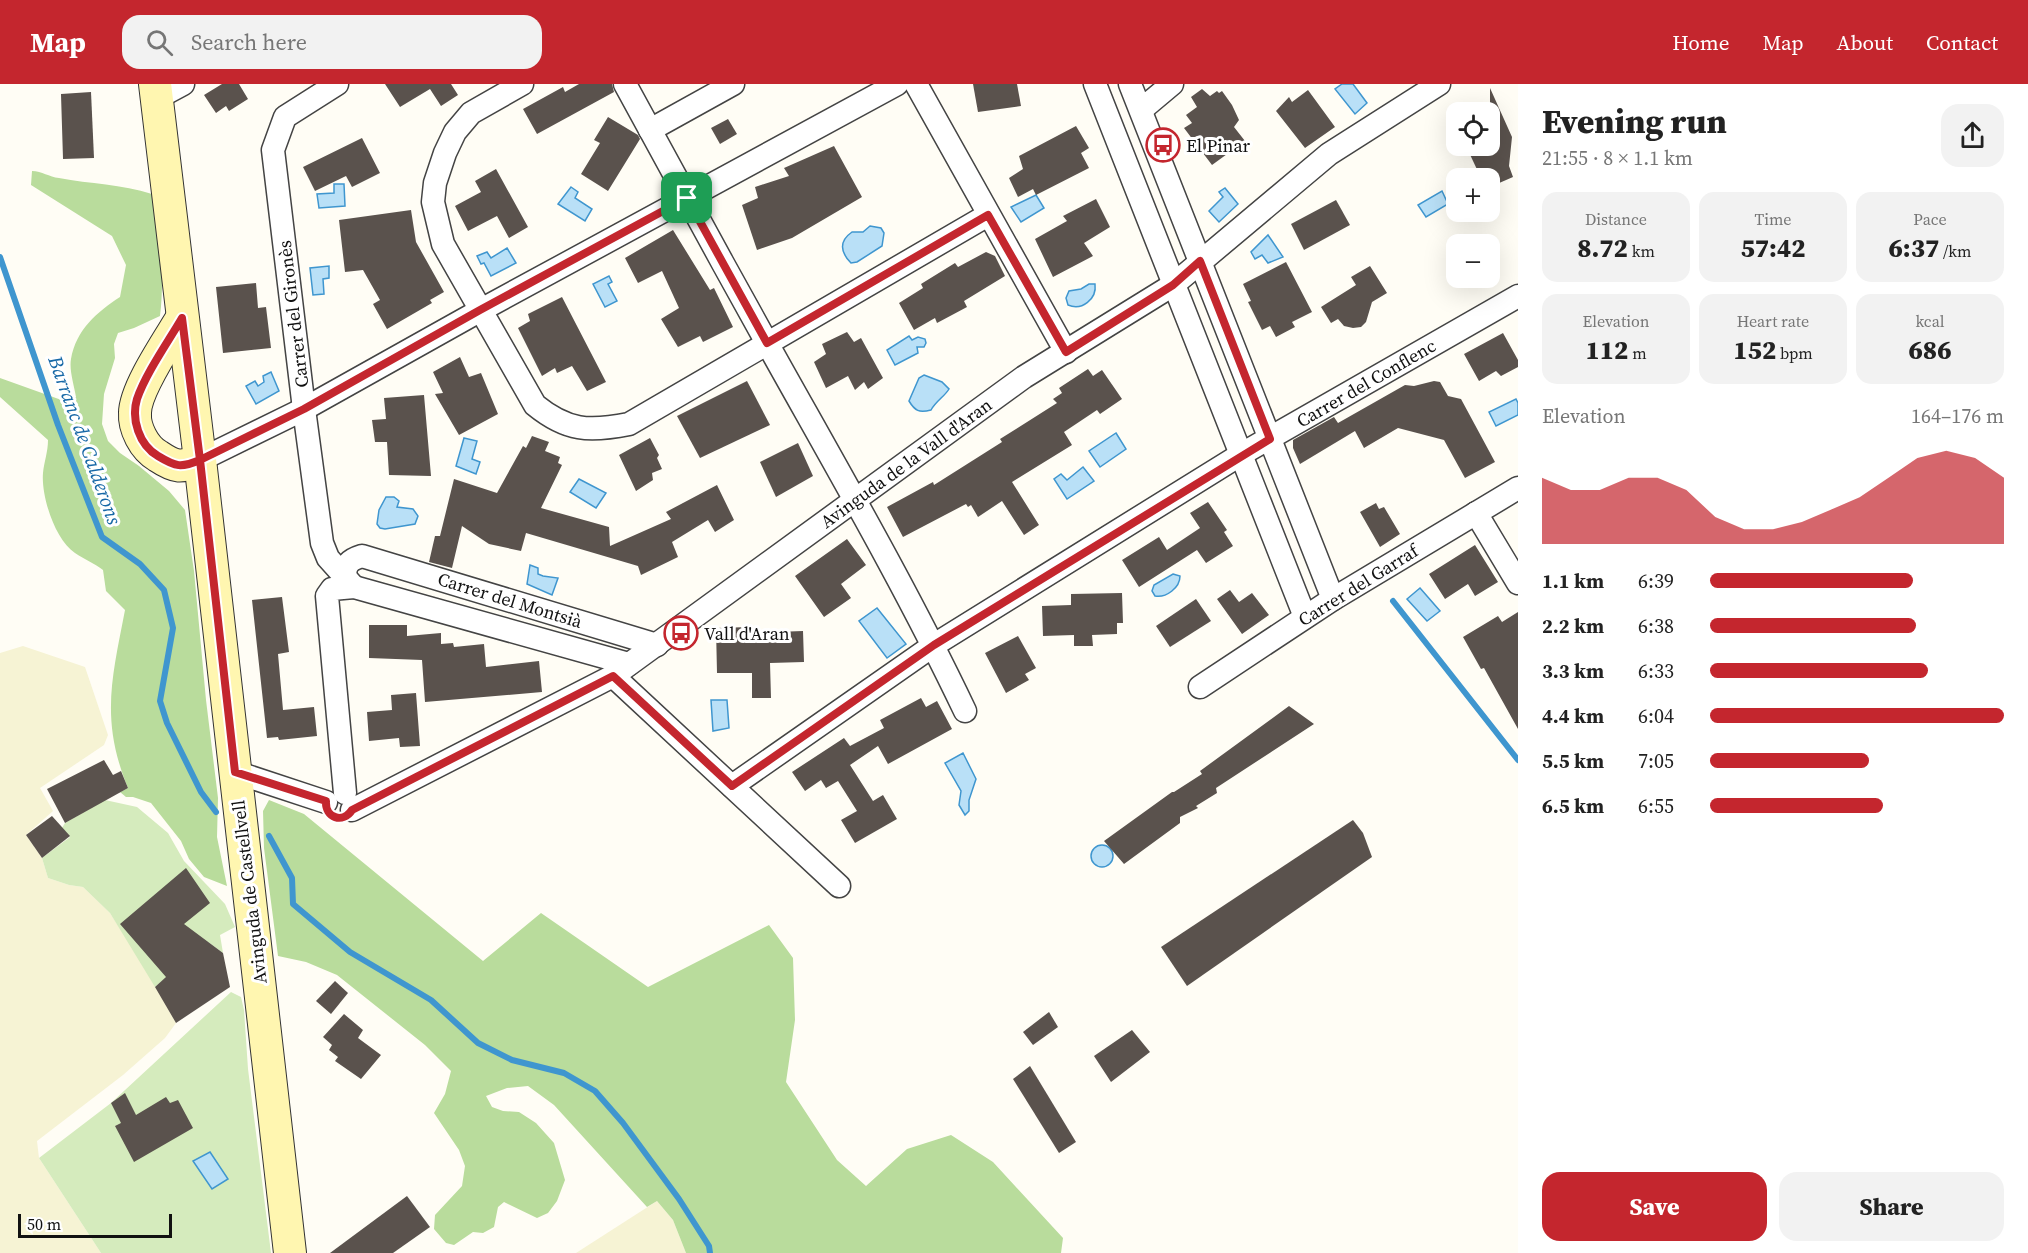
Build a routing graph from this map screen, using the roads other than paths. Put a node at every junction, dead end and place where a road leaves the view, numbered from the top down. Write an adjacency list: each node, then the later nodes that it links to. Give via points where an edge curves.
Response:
1 (337, 84): 23 (street, Carrer del Gironès, via 285,117 273,150)
2 (522, 84): 19 (street, via 471,113 444,153 435,183 433,202 443,244)
3 (625, 84): 13 (street)
4 (732, 84): 13 (street)
5 (897, 84): 14 (street)
6 (916, 84): 15 (street)
7 (1095, 84): 17 (street)
8 (1130, 84): 12 (street)
9 (1172, 84): 12 (street)
10 (1439, 84): 16 (street, Avinguda de la Vall d'Aran, via 1329,154)
11 (165, 89): 20 (street, Avinguda de Castellvell)
12 (1141, 110): 16 (street)
13 (650, 130): 14 (street)
14 (687, 198): 19 (street); 21 (street)
15 (988, 215): 21 (street); 22 (street)
16 (1200, 261): 17 (street, Avinguda de la Vall d'Aran); 24 (street)
17 (1173, 285): 22 (street, Avinguda de la Vall d'Aran); 25 (street)
18 (1518, 296): 24 (street, Carrer del Conflenc)
19 (480, 310): 21 (street, via 535,405 552,419 601,430 629,424); 23 (street)
20 (182, 318): 26 (street, Avinguda de Castellvell); 26 (street, via 141,391 135,413 138,431 155,455 184,466)
21 (767, 343): 28 (street)
22 (1066, 352): 28 (street, Avinguda de la Vall d'Aran, via 1024,377)
23 (304, 409): 26 (street); 30 (street, Carrer del Gironès, via 322,543 328,558)
24 (1270, 439): 25 (street, Carrer del Conflenc); 32 (street)
25 (1240, 455): 33 (street); 35 (street, Carrer del Conflenc)
26 (200, 460): 39 (street, Avinguda de Castellvell)
27 (1518, 488): 29 (street, Carrer del Garraf)
28 (856, 500): 34 (street, Avinguda de la Vall d'Aran); 35 (street)
29 (1476, 513): 31 (street); 32 (street, Carrer del Garraf)
30 (349, 583): 34 (street, Carrer del Montsià, via 345,569 352,559 362,556); 36 (street, Carrer del Montsià); 41 (street, via 332,589 327,596)
31 (1518, 583)
32 (1333, 599): 33 (street, Carrer del Garraf)
33 (1305, 617): 37 (street, Carrer del Garraf)
34 (657, 645): 36 (street, Avinguda de la Vall d'Aran)
35 (934, 645): 38 (street); 40 (street, Carrer del Conflenc)
36 (621, 670): 40 (street, Carrer del Montsià); 41 (street, Avinguda de la Vall d'Aran)
37 (1200, 687)
38 (965, 711)
39 (235, 772): 41 (street); 43 (street, Avinguda de Castellvell)
40 (732, 786): 42 (street, Carrer del Montsià)
41 (341, 801)
42 (839, 886)
43 (290, 1253)

